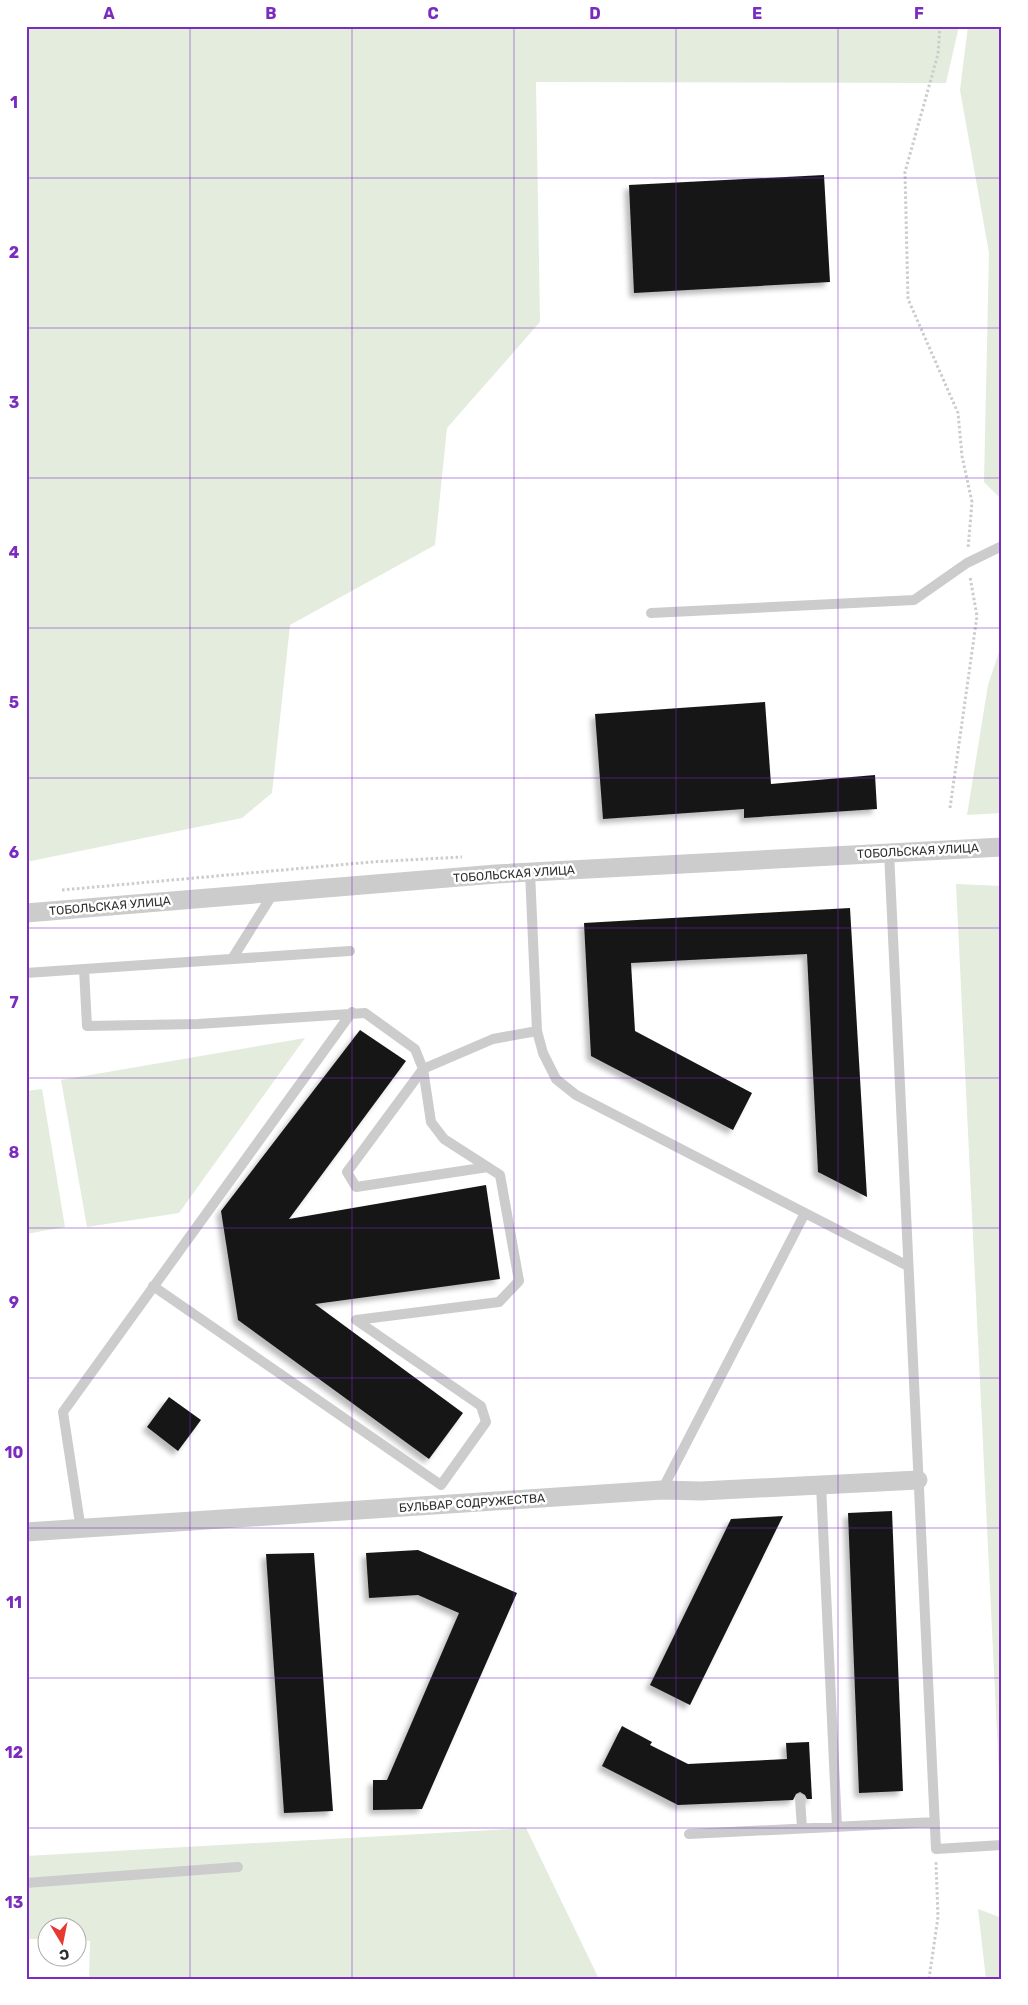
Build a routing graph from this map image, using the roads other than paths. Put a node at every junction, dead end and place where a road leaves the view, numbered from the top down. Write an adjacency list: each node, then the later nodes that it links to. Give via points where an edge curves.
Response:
1 (1002, 546): 2 (lane, via 967,563 914,600)
2 (652, 613)
3 (1002, 847): 4 (street, ТОБОЛЬСКАЯ УЛИЦА)
4 (889, 852): 5 (street, ТОБОЛЬСКАЯ УЛИЦА); 17 (lane)
5 (530, 872): 6 (street, ТОБОЛЬСКАЯ УЛИЦА); 13 (lane)
6 (274, 892): 7 (street, ТОБОЛЬСКАЯ УЛИЦА); 9 (lane)
7 (26, 913)
8 (350, 951): 9 (lane)
9 (232, 959): 10 (lane)
10 (84, 969): 11 (lane); 12 (lane, via 87,1026 198,1024)
11 (26, 973)
12 (352, 1012): 14 (lane, via 365,1012 415,1049); 18 (lane)
13 (537, 1031): 14 (lane, via 493,1039); 16 (lane, via 543,1053 556,1079 576,1095)
14 (423, 1069): 15 (lane, via 431,1122 444,1139); 15 (lane, via 347,1172 356,1187)
15 (488, 1167): 18 (lane, via 500,1175 519,1282 499,1302 356,1320 481,1406 486,1422 441,1485)
16 (805, 1213): 17 (lane); 21 (lane)
17 (908, 1266): 19 (lane)
18 (154, 1286): 22 (lane, via 62,1412)
19 (918, 1480): 20 (street, БУЛЬВАР СОДРУЖЕСТВА); 25 (lane)
20 (821, 1485): 21 (street, БУЛЬВАР СОДРУЖЕСТВА); 26 (lane)
21 (662, 1490): 22 (street, БУЛЬВАР СОДРУЖЕСТВА)
22 (81, 1530): 23 (street, БУЛЬВАР СОДРУЖЕСТВА)
23 (26, 1532)
24 (800, 1799): 27 (lane)
25 (935, 1822): 26 (lane); 29 (lane, via 936,1848)
26 (837, 1827): 27 (lane)
27 (802, 1828): 28 (lane)
28 (689, 1834)
29 (1002, 1845)
30 (238, 1867): 31 (lane)
31 (26, 1883)

